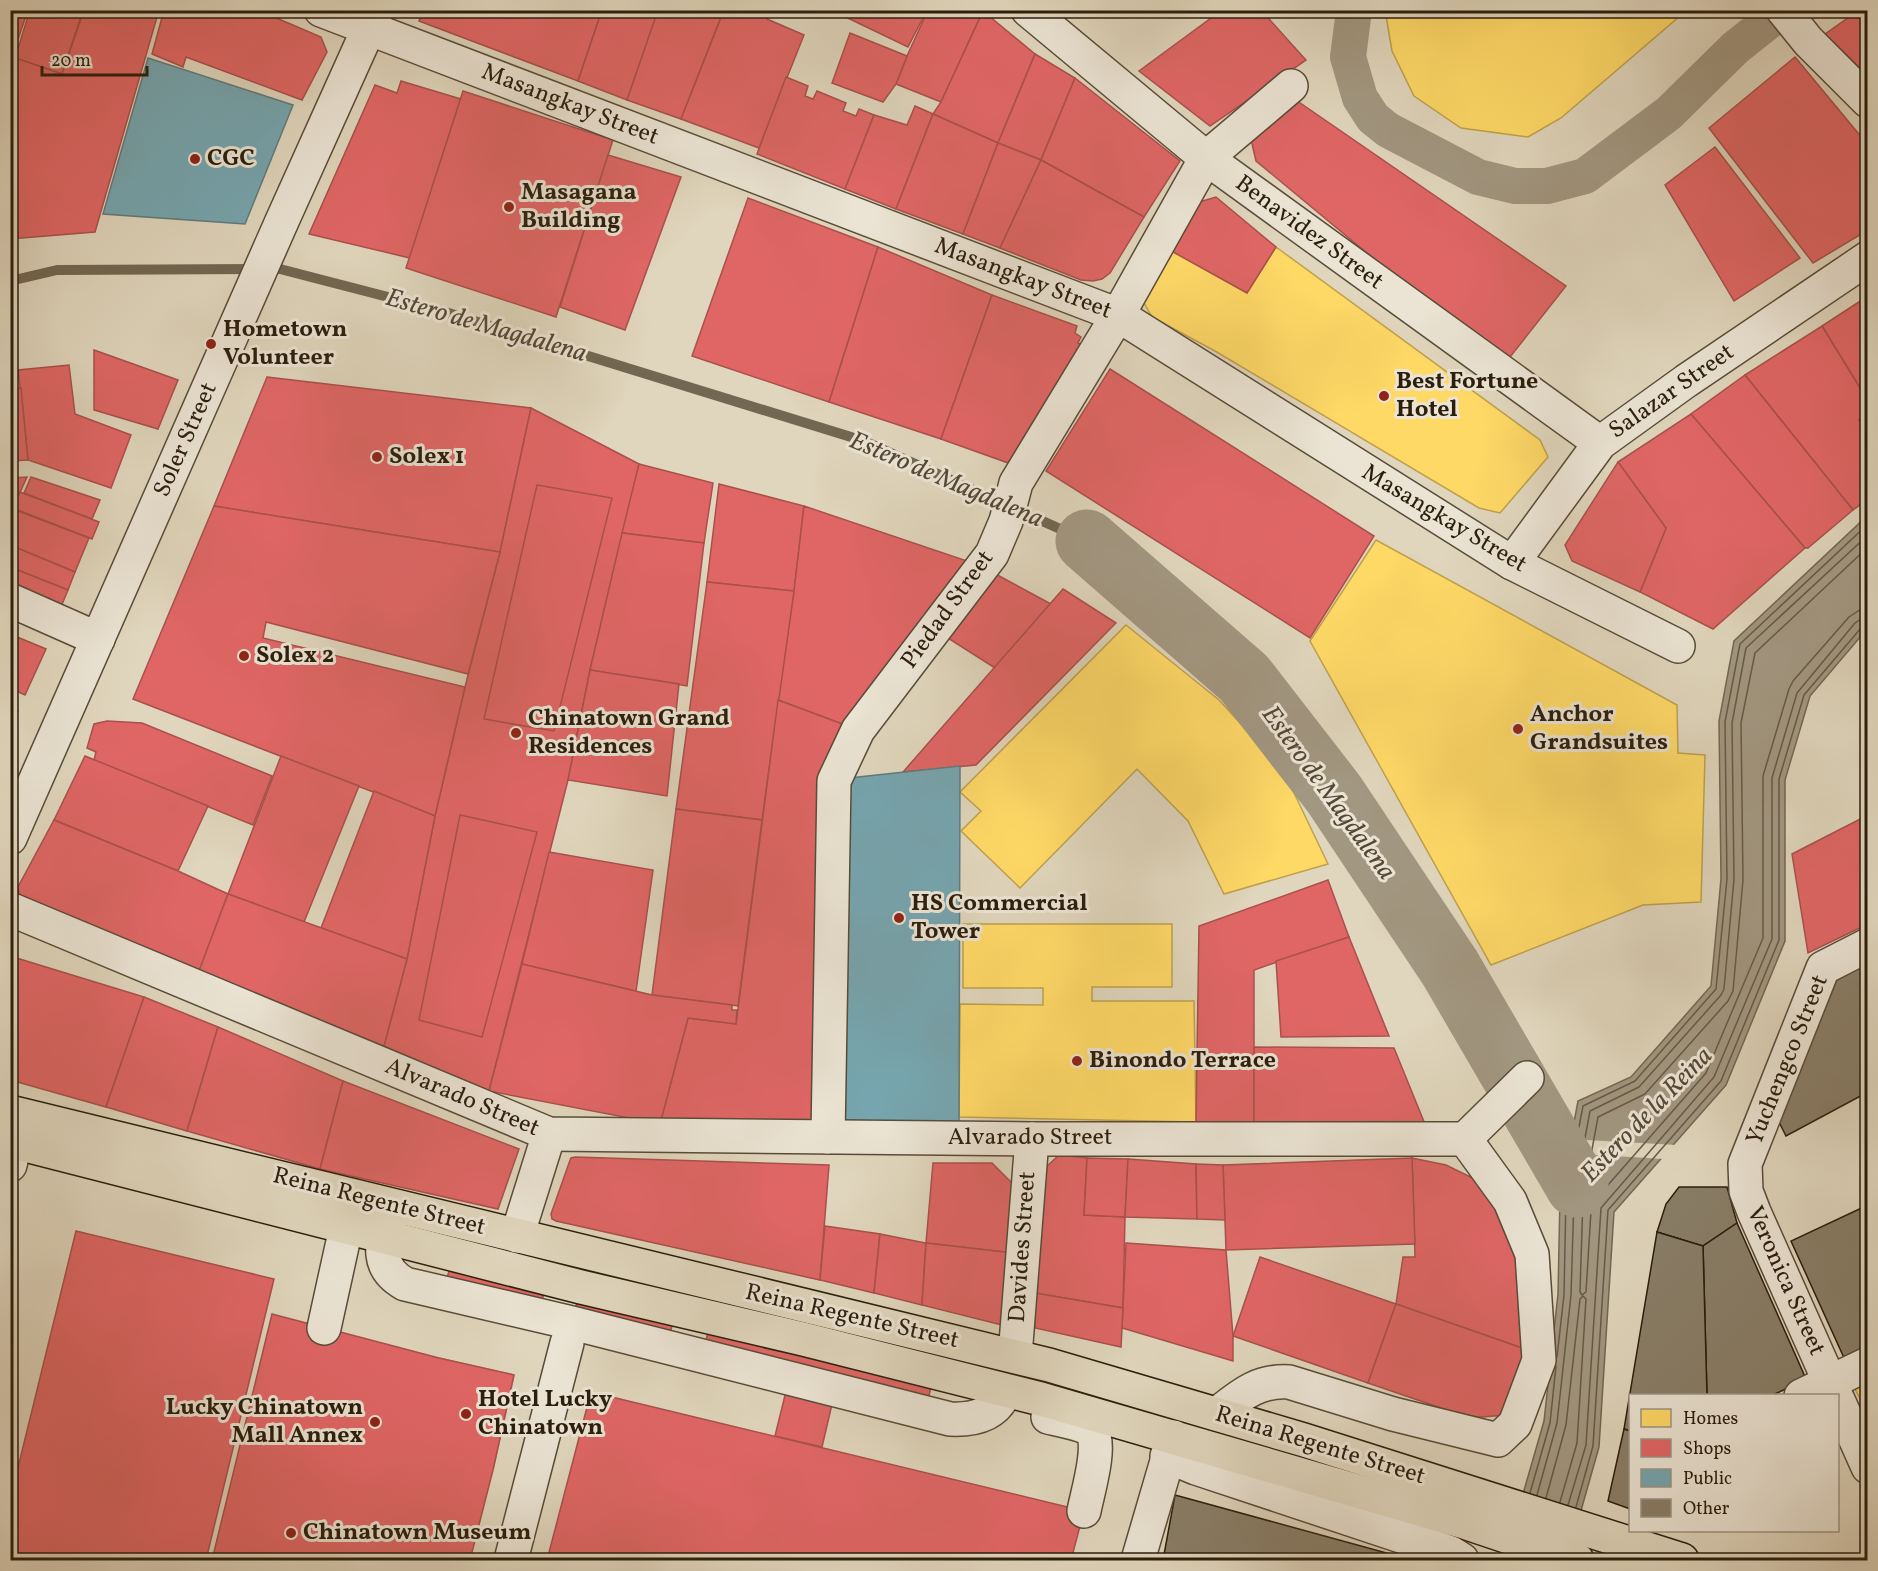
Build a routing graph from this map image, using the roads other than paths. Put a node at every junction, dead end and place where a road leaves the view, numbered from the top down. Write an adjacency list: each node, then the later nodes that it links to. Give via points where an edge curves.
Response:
1 (321, 10): 4 (street, Masangkay Street)
2 (1028, 10): 7 (street, Benavidez Street)
3 (1783, 10): 6 (street, via 1808,42)
4 (373, 19): 9 (street, Masangkay Street); 13 (street, Soler Street)
5 (1291, 86): 7 (street, Piedad Street)
6 (1868, 101)
7 (1206, 158): 9 (street, Piedad Street); 10 (street, Benavidez Street)
8 (1868, 258): 10 (street, Salazar Street)
9 (1118, 315): 11 (street, Masangkay Street); 20 (street, Piedad Street, via 1016,483 992,554 858,730 834,781)
10 (1600, 443): 11 (street, Salazar Street)
11 (1512, 563): 14 (street, Masangkay Street)
12 (10, 600): 13 (street)
13 (98, 639): 15 (street, Soler Street)
14 (1678, 646)
15 (10, 838)
16 (10, 909): 19 (street, Alvarado Street)
17 (1868, 945): 24 (street, Yuchengco Street, via 1823,968)
18 (1527, 1078): 22 (street)
19 (549, 1134): 20 (street, Alvarado Street); 27 (street)
20 (828, 1137): 21 (street, Alvarado Street)
21 (1032, 1138): 22 (street, Alvarado Street); 31 (street, Davides Street)
22 (1465, 1139): 37 (street, via 1510,1201 1532,1254 1539,1360 1515,1424 1498,1440 1275,1381 1250,1389)
23 (12, 1140): 25 (main road, Reina Regente Street); 26 (main road, Reina Regente Street)
24 (1745, 1164): 33 (street, Veronica Street, via 1746,1191 1754,1212)
25 (392, 1206): 27 (main road, Reina Regente Street); 28 (street)
26 (346, 1228): 28 (main road, Reina Regente Street); 29 (street)
27 (517, 1236): 31 (main road, Reina Regente Street)
28 (384, 1238): 34 (main road, Reina Regente Street, via 803,1339)
29 (324, 1328)
30 (567, 1343): 43 (street)
31 (1015, 1356): 37 (main road, Reina Regente Street)
32 (1868, 1364): 33 (street)
33 (1834, 1392): 35 (street)
34 (1003, 1393): 38 (main road, Reina Regente Street); 41 (street, via 1004,1400 1013,1407 1092,1432 1096,1446)
35 (1812, 1394)
36 (1839, 1403): 39 (street, Veronica Street)
37 (1217, 1414): 40 (main road, Reina Regente Street)
38 (1170, 1446): 40 (main road, Reina Regente Street); 44 (street); 45 (street, via 1196,1468 1440,1549)
39 (1868, 1467)
40 (1472, 1509): 42 (main road, Reina Regente Street)
41 (1084, 1511)
42 (1576, 1549): 46 (main road, Reina Regente Street)
43 (511, 1560)
44 (1138, 1560)
45 (1462, 1560)
46 (1682, 1560)

